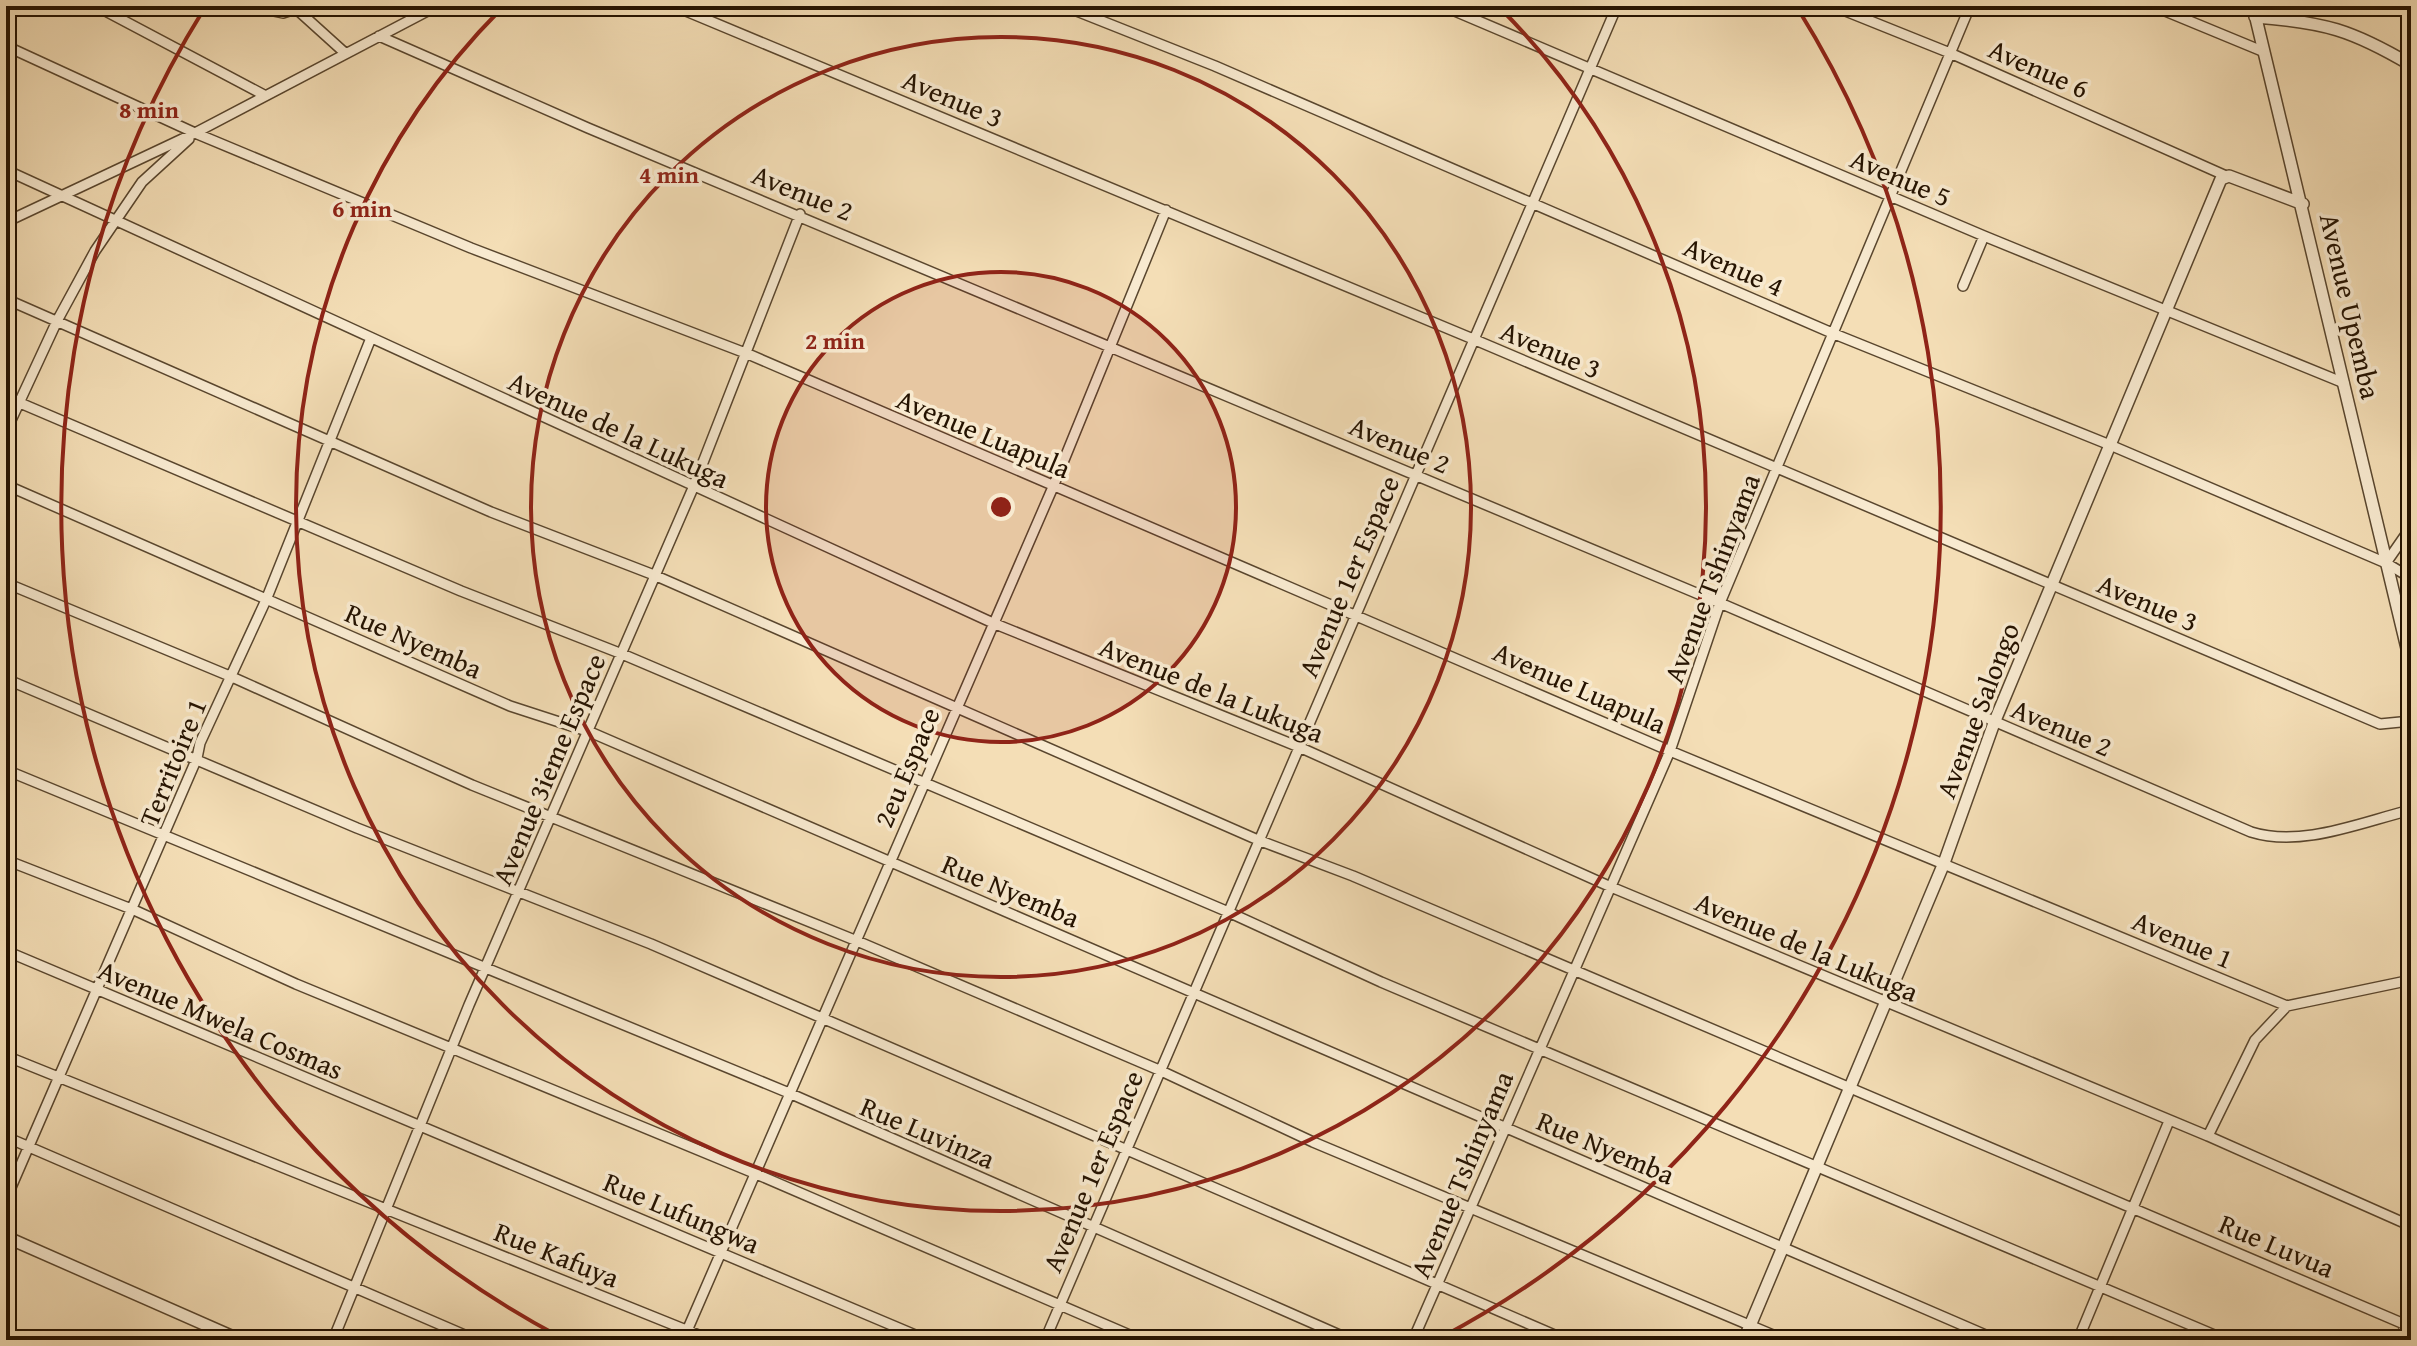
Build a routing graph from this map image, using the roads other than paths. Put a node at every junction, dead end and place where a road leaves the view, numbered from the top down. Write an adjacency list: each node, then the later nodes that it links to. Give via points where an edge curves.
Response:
1 (96, 6): 20 (street)
2 (250, 6): 11 (street, via 275,13)
3 (437, 6): 13 (street)
4 (674, 6): 28 (street, Avenue 3)
5 (1064, 6): 26 (street, Avenue 4)
6 (1443, 6): 19 (street, Avenue 5)
7 (1617, 6): 19 (street, Avenue 1er Espace)
8 (1833, 6): 17 (street, Avenue 6)
9 (1970, 6): 17 (street, Avenue Tshinyama)
10 (2153, 6): 15 (street)
11 (294, 8): 16 (street)
12 (2254, 12): 15 (street, Avenue Upemba); 18 (street, via 2347,30)
13 (379, 36): 16 (street); 29 (street, Avenue 2)
14 (6, 46): 21 (street, Avenue Luapula)
15 (2262, 51): 27 (street, Avenue Upemba)
16 (345, 53): 20 (street)
17 (1950, 53): 23 (street, Avenue 6); 25 (street, Avenue Tshinyama)
18 (2411, 65)
19 (1590, 71): 25 (street, Avenue 5); 26 (street, Avenue 1er Espace)
20 (264, 95): 21 (street)
21 (195, 133): 24 (street); 30 (street, via 142,182); 41 (street, Avenue Luapula, via 471,248)
22 (6, 170): 24 (street, Avenue de la Lukuga)
23 (2224, 175): 27 (street); 35 (street, Avenue Salongo)
24 (61, 195): 30 (street, Avenue de la Lukuga); 31 (street)
25 (1892, 196): 32 (street, Avenue 5); 37 (street, Avenue Tshinyama)
26 (1531, 201): 37 (street, Avenue 4); 39 (street, Avenue 1er Espace)
27 (2303, 204): 42 (street, Avenue Upemba)
28 (1166, 210): 39 (street, Avenue 3); 40 (street, 2eu Espace)
29 (800, 214): 40 (street, Avenue 2); 41 (street, Avenue 3ieme Espace)
30 (118, 220): 36 (street); 38 (street, Avenue de la Lukuga)
31 (6, 222)
32 (1984, 236): 33 (street); 35 (street, Avenue 5)
33 (1963, 286)
34 (6, 299): 36 (street, Rue Luvua)
35 (2165, 312): 42 (street, Avenue 5); 47 (street, Avenue Salongo)
36 (57, 321): 44 (street); 46 (street, Rue Luvua)
37 (1832, 333): 47 (street, Avenue 4); 48 (street, Avenue Tshinyama)
38 (371, 338): 46 (street, Territoire 1); 52 (street, Avenue de la Lukuga)
39 (1473, 339): 48 (street, Avenue 3); 49 (street, Avenue 1er Espace)
40 (1112, 346): 49 (street, Avenue 2); 51 (street, 2eu Espace)
41 (748, 354): 51 (street, Avenue Luapula); 52 (street, Avenue 3ieme Espace)
42 (2344, 383): 55 (street, Avenue Upemba)
43 (6, 397): 44 (street)
44 (20, 403): 45 (street); 53 (street)
45 (6, 431)
46 (329, 442): 53 (street, Territoire 1); 56 (street, Rue Luvua)
47 (2110, 445): 55 (street, Avenue 4); 59 (street, Avenue Salongo)
48 (1775, 469): 59 (street, Avenue 3); 61 (street, Avenue Tshinyama)
49 (1416, 474): 61 (street, Avenue 2); 62 (street, Avenue 1er Espace)
50 (6, 485): 60 (street, Rue Nyemba)
51 (1053, 487): 62 (street, Avenue Luapula); 63 (street, 2eu Espace)
52 (693, 488): 56 (street, Avenue 3ieme Espace); 63 (street, Avenue de la Lukuga)
53 (298, 522): 60 (street, Territoire 1); 64 (street)
54 (2411, 527): 55 (street)
55 (2386, 563): 57 (street, Avenue 4); 65 (street, Avenue Upemba)
56 (654, 575): 64 (street, Avenue 3ieme Espace); 68 (street, Rue Luvua)
57 (2411, 578)
58 (6, 583): 66 (street)
59 (2052, 585): 69 (street, Avenue 3, via 2380,724); 70 (street, Avenue Salongo)
60 (266, 600): 66 (street, Territoire 1); 71 (street, Rue Nyemba, via 510,706)
61 (1720, 603): 70 (street, Avenue 2); 73 (street, Avenue Tshinyama)
62 (1355, 612): 72 (street, Avenue 1er Espace); 73 (street, Avenue Luapula)
63 (993, 623): 68 (street, 2eu Espace); 72 (street, Avenue de la Lukuga)
64 (622, 654): 71 (street, Avenue 3ieme Espace); 76 (street)
65 (2411, 665)
66 (232, 677): 74 (street, Territoire 1); 78 (street)
67 (6, 679): 74 (street)
68 (957, 705): 76 (street, 2eu Espace); 80 (street, Rue Luvua)
69 (2411, 721)
70 (1994, 723): 77 (street, Avenue 2, via 2270,838 2296,838); 83 (street, Avenue Salongo)
71 (590, 732): 78 (street, Avenue 3ieme Espace); 82 (street, Rue Nyemba)
72 (1299, 747): 80 (street, Avenue 1er Espace); 84 (street, Avenue de la Lukuga)
73 (1670, 751): 83 (street, Avenue Luapula); 84 (street, Avenue Tshinyama)
74 (197, 758): 79 (street, Territoire 1); 85 (street)
75 (6, 770): 79 (street, Rue Luvinza)
76 (924, 783): 82 (street, 2eu Espace); 87 (street)
77 (2411, 810)
78 (553, 817): 85 (street, Avenue 3ieme Espace); 88 (street)
79 (166, 835): 86 (street, Territoire 1); 90 (street, Rue Luvinza)
80 (1258, 840): 87 (street, Avenue 1er Espace); 91 (street, Rue Luvua)
81 (6, 860): 86 (street)
82 (889, 862): 88 (street, 2eu Espace); 94 (street, Rue Nyemba)
83 (1944, 863): 95 (street, Avenue Salongo); 96 (street, Avenue 1)
84 (1611, 887): 91 (street, Avenue Tshinyama); 95 (street, Avenue de la Lukuga)
85 (518, 894): 90 (street, Avenue 3ieme Espace); 97 (street)
86 (134, 910): 93 (street, Territoire 1); 99 (street)
87 (1226, 911): 94 (street, Avenue 1er Espace); 98 (street)
88 (857, 941): 97 (street, 2eu Espace); 101 (street)
89 (6, 951): 93 (street, Avenue Mwela Cosmas)
90 (485, 970): 99 (street, Avenue 3ieme Espace); 104 (street, Rue Luvinza)
91 (1573, 971): 98 (street, Avenue Tshinyama); 103 (street, Rue Luvua)
92 (2411, 980): 96 (street)
93 (98, 990): 102 (street, Territoire 1); 107 (street, Avenue Mwela Cosmas)
94 (1193, 991): 101 (street, Avenue 1er Espace); 106 (street, Rue Nyemba)
95 (1883, 1003): 103 (street, Avenue Salongo); 105 (street, Avenue de la Lukuga)
96 (2287, 1006): 108 (street, via 2255,1040)
97 (823, 1018): 104 (street, 2eu Espace); 111 (street)
98 (1539, 1047): 106 (street, Avenue Tshinyama); 112 (street)
99 (453, 1051): 107 (street, Avenue 3ieme Espace); 113 (street)
100 (6, 1056): 102 (street, Rue Kafuya)
101 (1159, 1070): 111 (street, Avenue 1er Espace); 115 (street, via 1313,1142)
102 (61, 1078): 110 (street, Territoire 1); 117 (street, Rue Kafuya)
103 (1850, 1089): 112 (street, Avenue Salongo); 116 (street, Rue Luvua)
104 (789, 1093): 113 (street, 2eu Espace); 118 (street, Rue Luvinza)
105 (2169, 1121): 108 (street, Avenue de la Lukuga); 116 (street)
106 (1504, 1127): 115 (street, Avenue Tshinyama); 121 (street, Rue Nyemba)
107 (419, 1128): 117 (street, Avenue 3ieme Espace); 122 (street, Rue Lufungwa)
108 (2208, 1136): 119 (street, Avenue de la Lukuga)
109 (6, 1137): 110 (street)
110 (31, 1147): 114 (street, Territoire 1); 123 (street)
111 (1125, 1148): 118 (street, Avenue 1er Espace); 124 (street)
112 (1816, 1167): 121 (street, Avenue Salongo); 125 (street)
113 (754, 1173): 122 (street, 2eu Espace); 126 (street)
114 (6, 1199)
115 (1472, 1207): 124 (street, Avenue Tshinyama); 129 (street)
116 (2132, 1207): 125 (street); 128 (street, Rue Luvua)
117 (386, 1209): 123 (street, Avenue 3ieme Espace); 130 (street, Rue Kafuya)
118 (1092, 1226): 126 (street, Avenue 1er Espace); 139 (street, Rue Luvinza)
119 (2411, 1226)
120 (6, 1237): 131 (street)
121 (1783, 1247): 129 (street, Avenue Salongo); 144 (street, Rue Nyemba)
122 (719, 1251): 130 (street, 2eu Espace); 136 (street, Rue Lufungwa)
123 (355, 1286): 132 (street, Avenue 3ieme Espace); 133 (street)
124 (1438, 1286): 140 (street, Avenue Tshinyama); 141 (street)
125 (2102, 1288): 145 (street); 146 (street)
126 (1060, 1304): 137 (street, Avenue 1er Espace); 138 (street)
127 (2411, 1315): 128 (street)
128 (2404, 1324): 147 (street)
129 (1750, 1325): 142 (street, Avenue Salongo); 143 (street)
130 (688, 1330): 134 (street, 2eu Espace); 135 (street, Rue Kafuya)
131 (240, 1340)
132 (333, 1340)
133 (476, 1340)
134 (683, 1340)
135 (711, 1340)
136 (927, 1340)
137 (1045, 1340)
138 (1141, 1340)
139 (1351, 1340)
140 (1413, 1340)
141 (1566, 1340)
142 (1744, 1340)
143 (1785, 1340)
144 (1997, 1340)
145 (2078, 1340)
146 (2226, 1340)
147 (2399, 1340)

